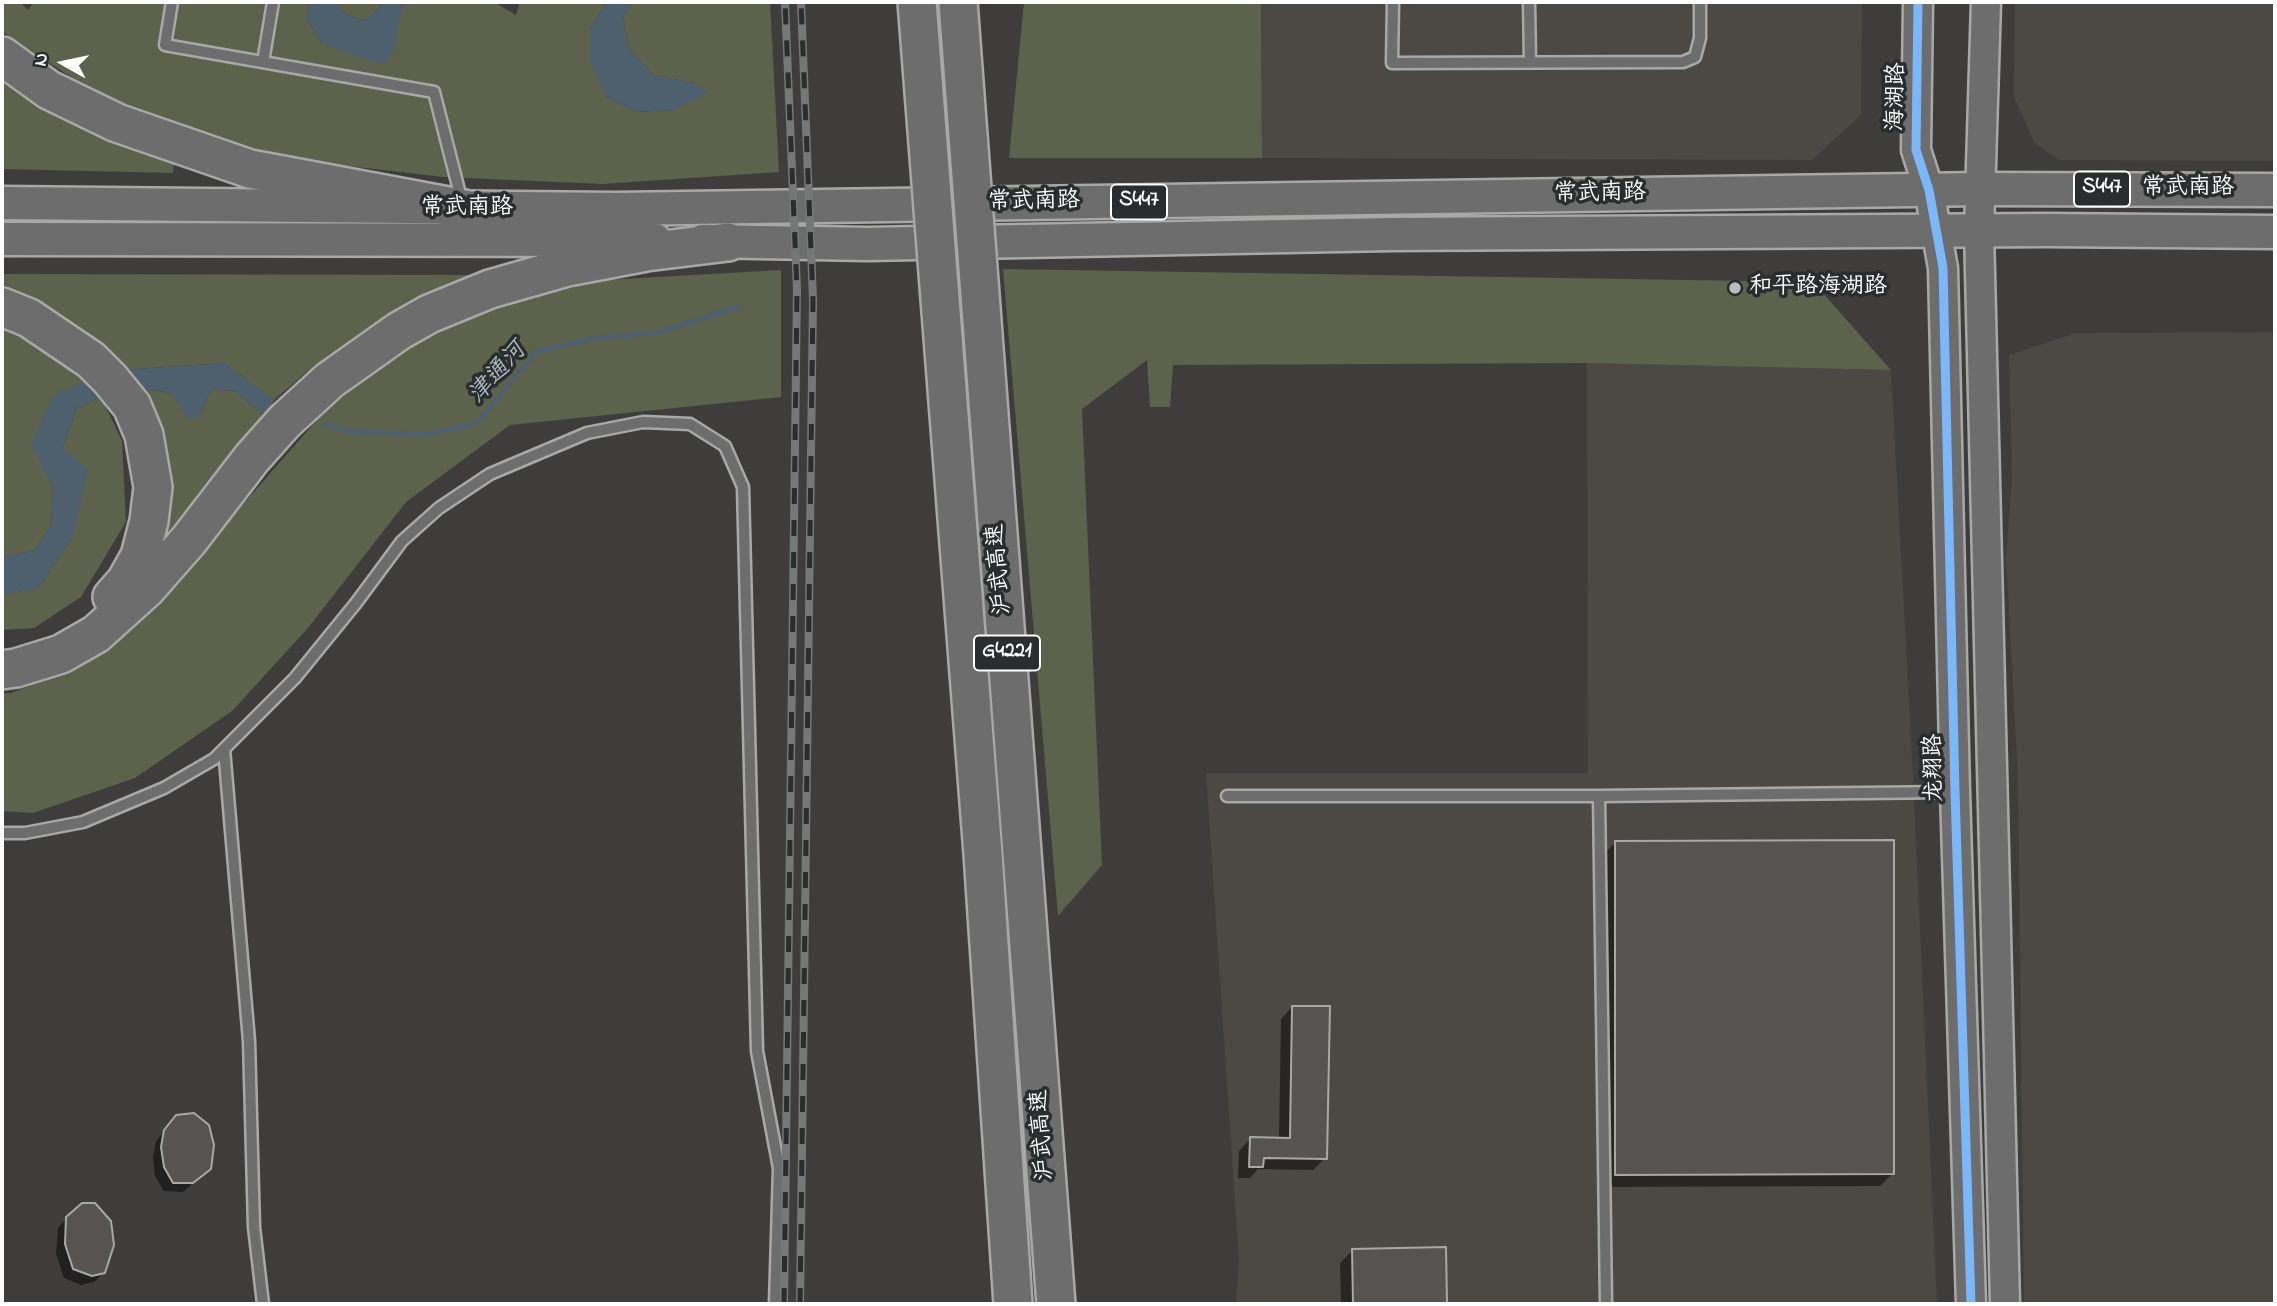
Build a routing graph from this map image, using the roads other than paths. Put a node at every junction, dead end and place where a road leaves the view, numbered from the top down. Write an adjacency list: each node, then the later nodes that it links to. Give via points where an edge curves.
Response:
1 (172, 2): 11 (lane, via 165,45)
2 (272, 2): 11 (lane)
3 (917, 2): 33 (highway, 沪武高速 / G4221, bridge)
4 (958, 2): 34 (highway, 沪武高速 / G4221, bridge)
5 (1393, 2): 12 (lane, via 1392,63)
6 (1529, 2): 12 (lane)
7 (1700, 2): 12 (lane, via 1695,57 1683,62)
8 (1918, 2): 14 (street, 海湖路, via 1916,150)
9 (1986, 2): 13 (street)
10 (2, 56): 17 (highway, via 49,90 117,123 250,169)
11 (263, 62): 17 (lane, via 434,92)
12 (1530, 63)
13 (1981, 188): 14 (main road, 常武南路 / S447); 15 (main road, 常武南路 / S447); 19 (street)
14 (1928, 190): 17 (main road, 常武南路 / S447); 18 (street, 海湖路)
15 (2275, 190)
16 (2, 203): 17 (main road, 常武南路 / S447)
17 (464, 209)
18 (1937, 231): 19 (main road, 常武南路 / S447); 22 (main road, 常武南路 / S447); 27 (street, 龙翔路, via 1943,268)
19 (1979, 231): 20 (main road, 常武南路 / S447); 37 (street)
20 (2275, 232)
21 (2, 239): 22 (main road, 常武南路 / S447)
22 (728, 242): 25 (highway, via 567,267 490,289 399,331 330,380 285,421 190,540 103,628 61,654)
23 (2, 307): 24 (highway, via 71,345 110,379 132,406 144,435 153,487 140,556 107,602 54,639)
24 (2, 651)
25 (2, 670)
26 (224, 749): 30 (lane, via 164,788 83,822); 31 (lane, via 249,1041 254,1227); 32 (lane, via 295,678 402,541 439,508 490,474 587,433 643,422 690,424 725,446 743,487 757,1051 779,1168)
27 (1955, 792): 29 (lane); 36 (street, 龙翔路)
28 (1227, 796): 29 (lane)
29 (1599, 796): 35 (lane)
30 (2, 833)
31 (263, 1304)
32 (775, 1304)
33 (1013, 1304)
34 (1056, 1304)
35 (1606, 1304)
36 (1971, 1304)
37 (2005, 1304)

